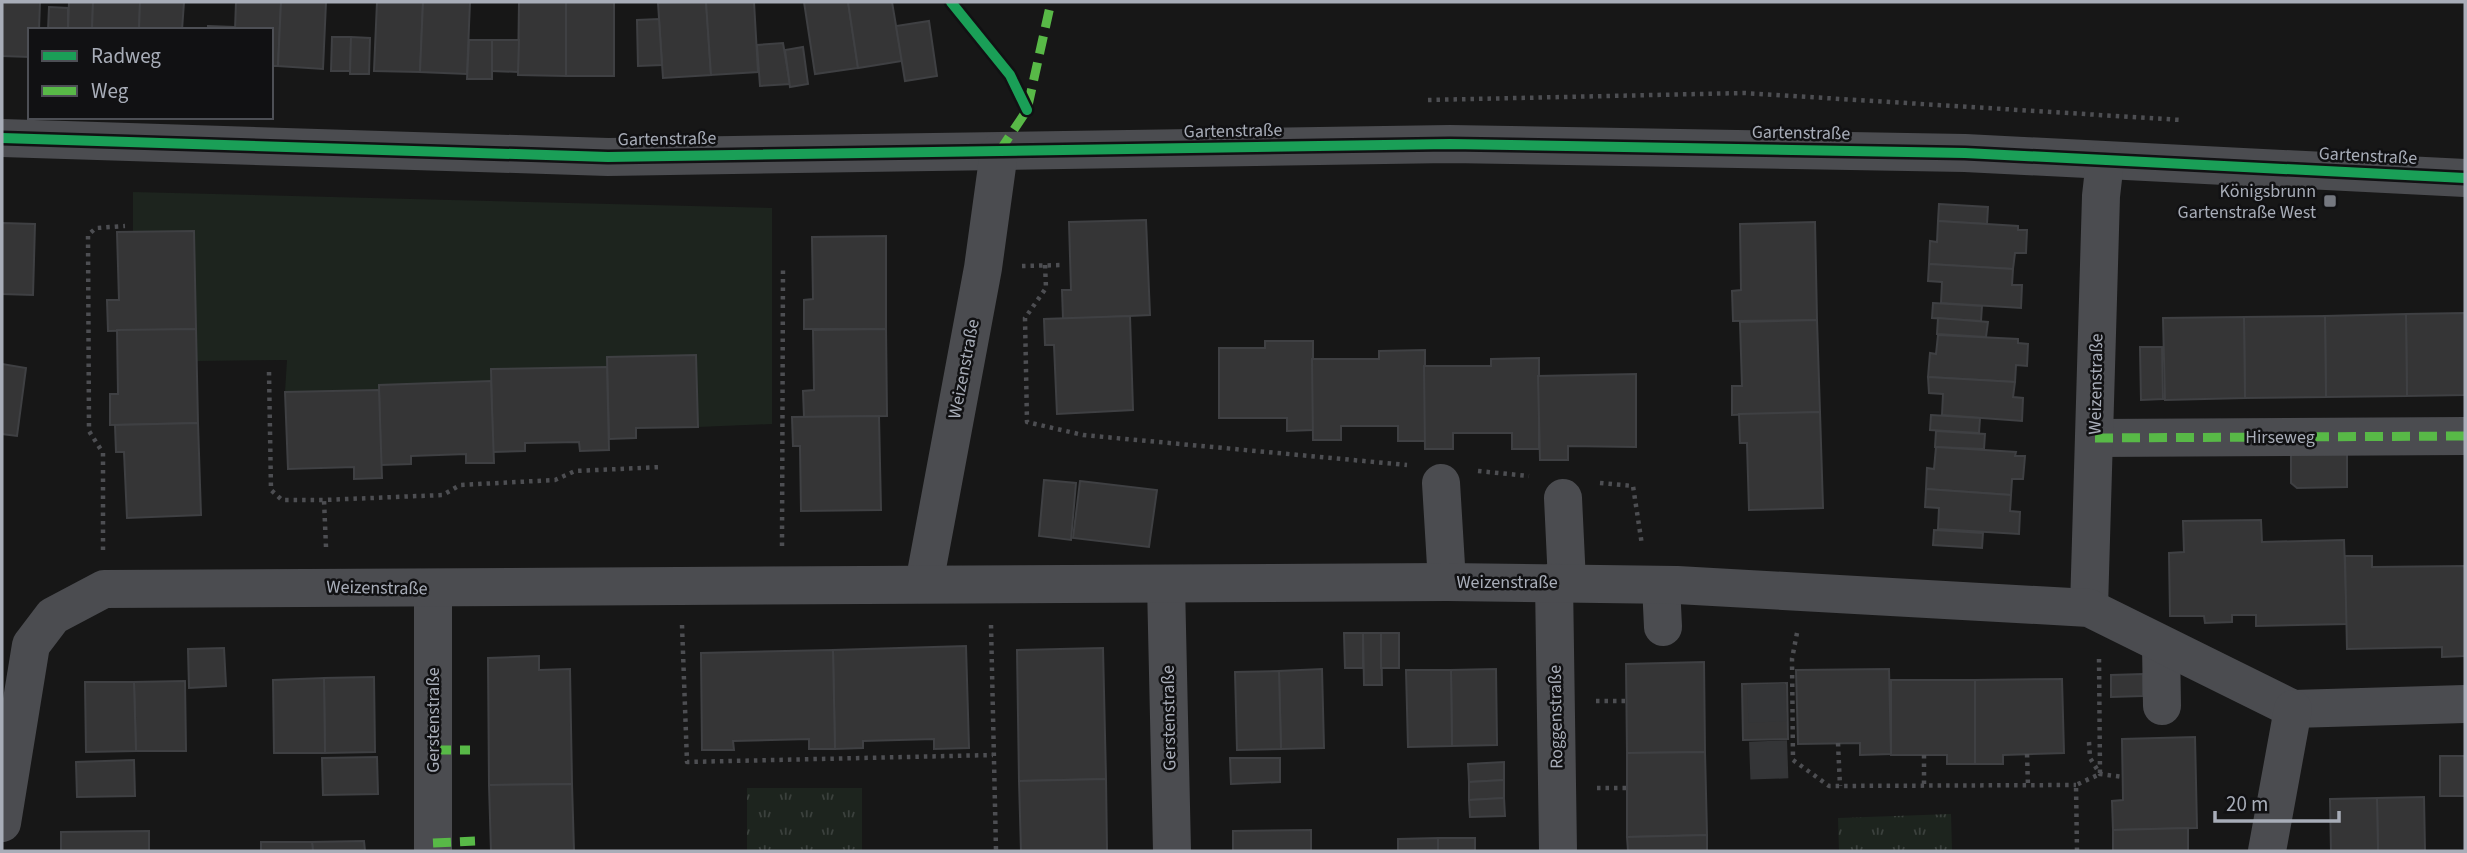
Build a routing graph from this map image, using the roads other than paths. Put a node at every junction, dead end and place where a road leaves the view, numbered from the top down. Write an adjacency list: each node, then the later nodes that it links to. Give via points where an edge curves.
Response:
1 (2, 138): 2 (street, Gartenstraße, via 608,157)
2 (999, 152): 3 (street, Gartenstraße, via 1450,144 1965,153); 11 (street, Weizenstraße, via 983,268)
3 (2105, 161): 4 (street, Gartenstraße); 6 (street, Weizenstraße)
4 (2465, 178)
5 (2465, 436): 6 (street, Hirseweg)
6 (2095, 438): 15 (street, Weizenstraße)
7 (1440, 473): 9 (street)
8 (1549, 487): 10 (street, Roggenstraße)
9 (1447, 582): 10 (street, Weizenstraße); 12 (street, Weizenstraße)
10 (1560, 582): 13 (street, Weizenstraße); 24 (street, Roggenstraße)
11 (924, 584): 12 (street, Weizenstraße); 14 (street, Weizenstraße)
12 (1166, 584): 23 (street, Gerstenstraße)
13 (1655, 584): 15 (street, Weizenstraße); 16 (street)
14 (432, 588): 21 (street, Weizenstraße, via 104,589 53,616 31,645); 22 (street, Gerstenstraße)
15 (2094, 611): 17 (street, Weizenstraße)
16 (1663, 626)
17 (2161, 645): 19 (street); 20 (street, Weizenstraße)
18 (2465, 704): 20 (street, Weizenstraße)
19 (2162, 706)
20 (2293, 709): 25 (street)
21 (2, 823)
22 (433, 851)
23 (1172, 851)
24 (1558, 851)
25 (2267, 851)

